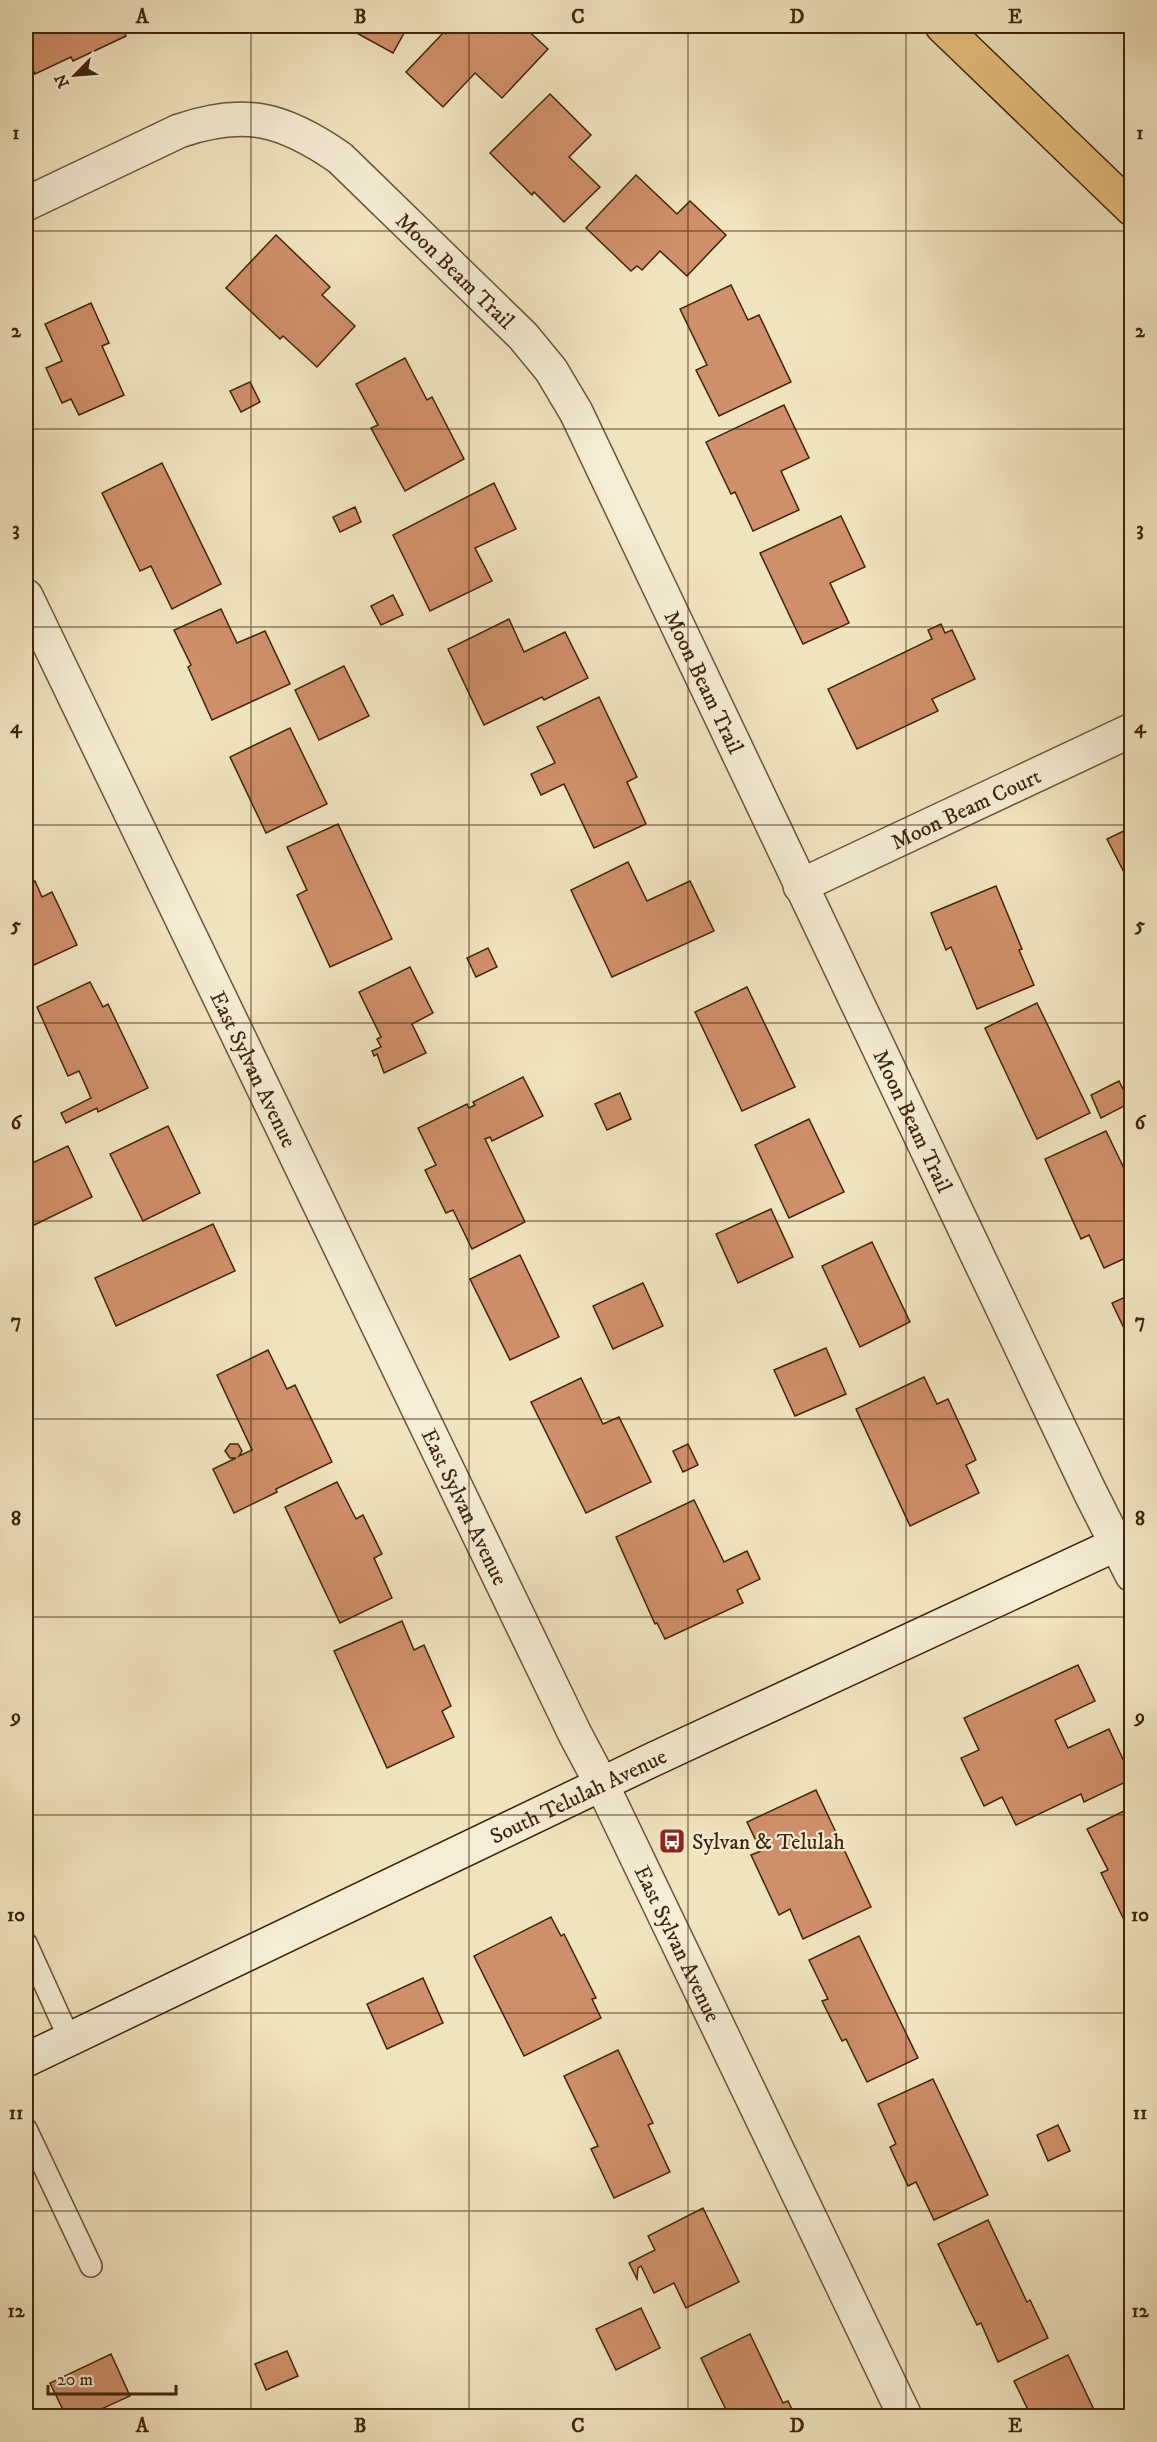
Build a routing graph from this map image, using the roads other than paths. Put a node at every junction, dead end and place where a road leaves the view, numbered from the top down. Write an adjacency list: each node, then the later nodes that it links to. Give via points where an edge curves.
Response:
1 (942, 26): 3 (highway)
2 (26, 204): 6 (street, Moon Beam Trail, via 205,122 237,118 274,123 311,138 340,158 523,336 551,370 576,412)
3 (1131, 209)
4 (26, 596): 9 (street, East Sylvan Avenue)
5 (1131, 730): 6 (street, Moon Beam Court)
6 (800, 886): 7 (street, Moon Beam Trail, via 1090,1492)
7 (1124, 1540): 8 (street, Moon Beam Trail); 9 (street, South Telulah Avenue)
8 (1131, 1575)
9 (602, 1785): 11 (street, South Telulah Avenue); 15 (street, East Sylvan Avenue)
10 (26, 1943): 11 (lane)
11 (70, 2040): 12 (street, South Telulah Avenue)
12 (26, 2060)
13 (26, 2129): 14 (lane)
14 (91, 2266)
15 (904, 2416)

